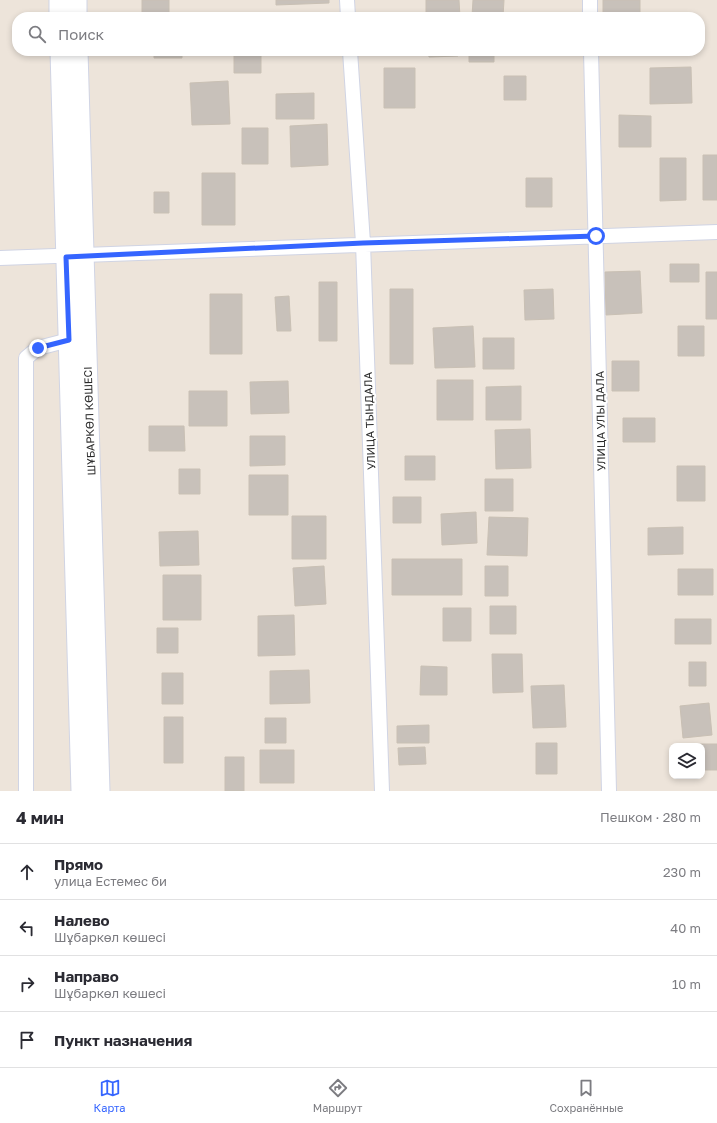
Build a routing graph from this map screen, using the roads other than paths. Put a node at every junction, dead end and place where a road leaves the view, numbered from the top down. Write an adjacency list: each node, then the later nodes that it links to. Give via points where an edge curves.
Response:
1 (59, 0): 5 (street)
2 (77, 0): 6 (street)
3 (347, 0): 7 (street)
4 (590, 0): 8 (street)
5 (59, 12)
6 (77, 12)
7 (348, 12)
8 (590, 12)
9 (60, 56): 16 (street, ШҰБАРКӨЛ КӨШЕСІ)
10 (78, 56): 16 (street, ШҰБАРКӨЛ КӨШЕСІ)
11 (350, 56): 15 (street, УЛИЦА ТЫНДАЛА)
12 (591, 56): 14 (street, УЛИЦА УЛЫ ДАЛА)
13 (717, 232): 14 (street)
14 (596, 236): 15 (street); 23 (street, УЛИЦА УЛЫ ДАЛА)
15 (363, 243): 16 (street); 22 (street, УЛИЦА ТЫНДАЛА)
16 (75, 256): 17 (street); 18 (street, ШҰБАРКӨЛ КӨШЕСІ); 21 (street, ШҰБАРКӨЛ КӨШЕСІ)
17 (0, 258)
18 (69, 340): 19 (street, via 38,348 26,358); 20 (street, ШҰБАРКӨЛ КӨШЕСІ)
19 (26, 791)
20 (81, 791)
21 (100, 791)
22 (382, 791)
23 (609, 791)

